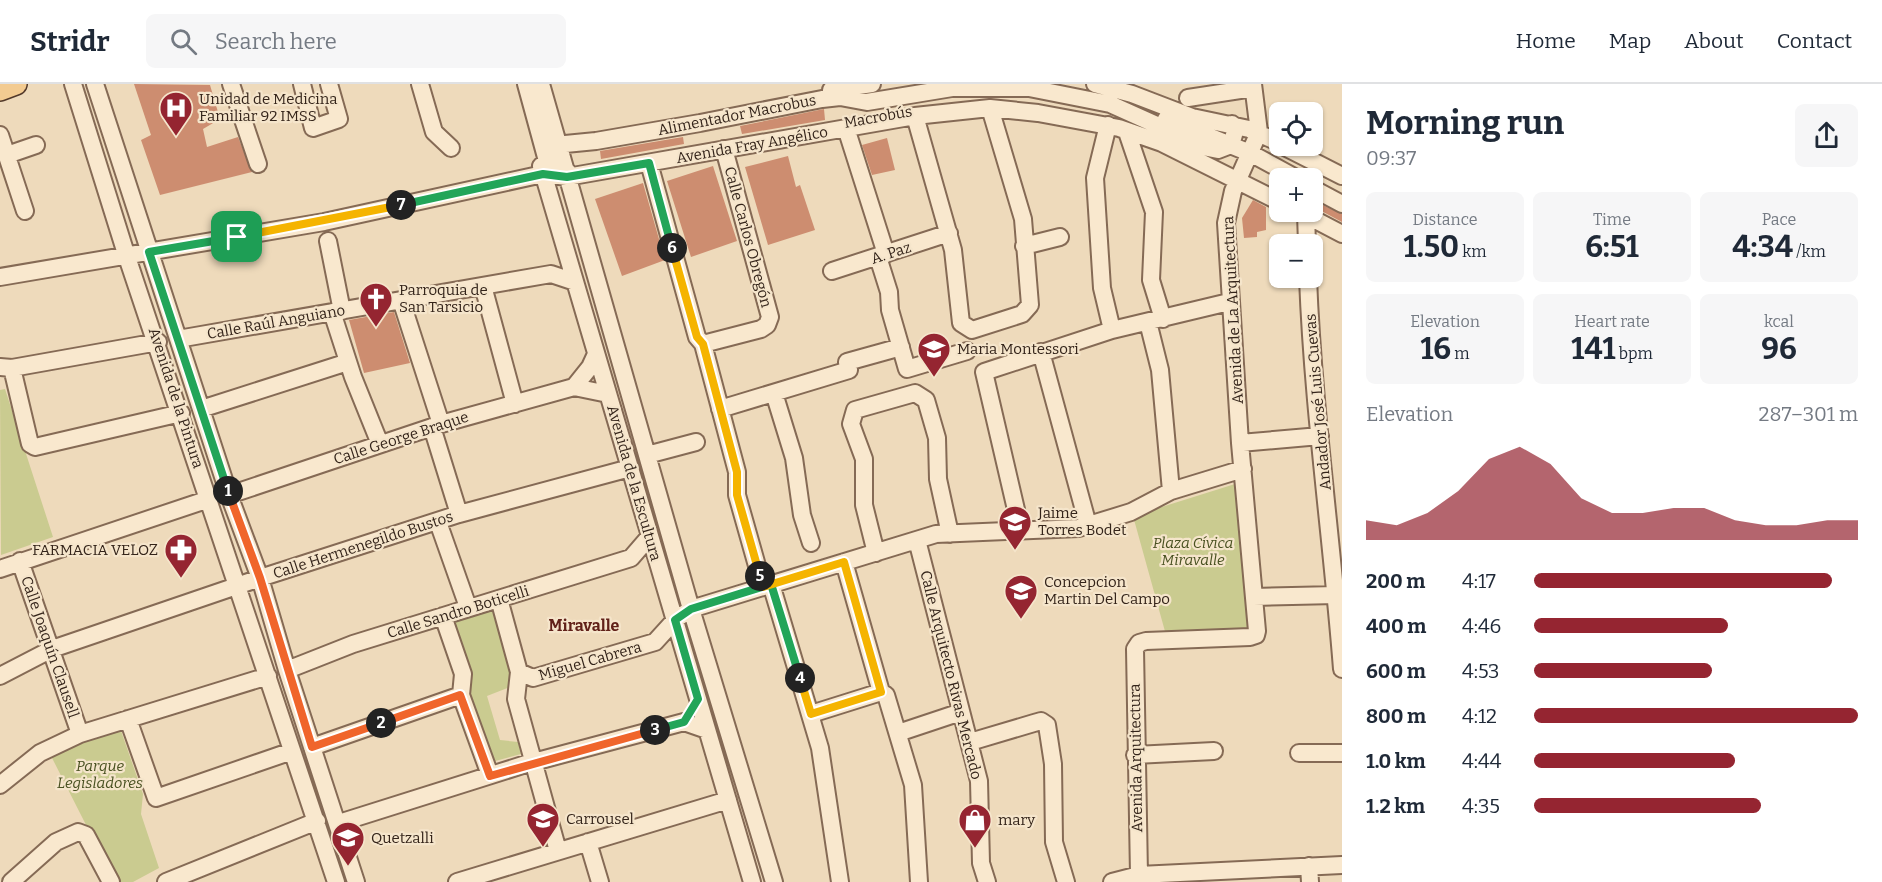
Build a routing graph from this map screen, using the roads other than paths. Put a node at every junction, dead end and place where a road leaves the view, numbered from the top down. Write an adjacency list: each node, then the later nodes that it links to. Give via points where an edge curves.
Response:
1 (16, 84): 18 (main road)
2 (73, 84): 60 (street, Avenida de la Pintura)
3 (95, 84): 58 (street, Avenida de la Pintura)
4 (231, 84): 39 (street)
5 (302, 84): 6 (street, via 313,128 339,119)
6 (329, 84)
7 (420, 84): 33 (street, via 434,132)
8 (516, 84): 29 (street, Avenida de la Escultura)
9 (526, 84): 29 (street)
10 (531, 84): 29 (street)
11 (542, 84): 29 (street, Avenida de la Escultura)
12 (872, 84): 16 (street)
13 (929, 84): 20 (street, Macrobús, via 888,91)
14 (1048, 84): 32 (street, via 1106,93)
15 (1095, 84): 23 (street, via 1192,117)
16 (858, 85): 29 (street, via 588,136)
17 (1253, 86): 19 (street); 27 (street)
18 (0, 90)
19 (1188, 98)
20 (867, 102): 29 (street, Macrobús, via 857,107 820,106 597,146); 32 (street, via 951,88 1029,88 1110,104 1208,148)
21 (990, 108): 22 (street, Avenida Fray Angélico); 24 (street, Avenida Fray Angélico); 57 (street, via 1023,219)
22 (915, 116): 25 (street, Avenida Fray Angélico); 53 (street)
23 (1232, 124): 27 (street); 32 (street, via 1236,128)
24 (1108, 125): 26 (street, Avenida Fray Angélico); 72 (street, via 1095,178 1101,288)
25 (846, 128): 34 (street, Avenida Fray Angélico); 61 (street)
26 (1127, 132): 44 (street, Avenida Fray Angélico, via 1162,143); 71 (street, via 1154,212 1151,280)
27 (1259, 132): 30 (street); 35 (street, Avenida de La Arquitectura)
28 (0, 135): 36 (street)
29 (547, 137): 41 (street, Avenida de la Escultura); 42 (street, Avenida de la Escultura); 42 (street, via 547,161)
30 (1269, 137)
31 (36, 145): 36 (street)
32 (1231, 146): 35 (street)
33 (451, 148)
34 (724, 149): 38 (street, Avenida Fray Angélico); 75 (street, Calle Carlos Obregón, via 770,317 766,325)
35 (1250, 153): 40 (street); 44 (street, Avenida de La Arquitectura)
36 (7, 155): 49 (street)
37 (1304, 156): 43 (street)
38 (649, 163): 42 (street, Avenida Fray Angélico); 75 (street, via 697,337)
39 (258, 164)
40 (1278, 168)
41 (543, 174): 42 (street, Avenida Fray Angélico); 58 (street, Avenida Fray Angélico, via 324,222); 59 (street, Avenida de la Escultura)
42 (566, 174): 44 (street, Macrobús, via 922,110 983,105 1023,107 1113,122 1169,143); 94 (street, Avenida de la Escultura)
43 (1342, 176)
44 (1238, 179): 45 (street, Macrobús); 47 (street, Avenida Fray Angélico); 69 (street, Avenida de La Arquitectura, via 1226,223)
45 (1269, 192)
46 (1323, 194): 48 (street)
47 (1269, 196)
48 (1342, 204)
49 (26, 211)
50 (1323, 220): 52 (street)
51 (1322, 222): 54 (street)
52 (1342, 229)
53 (949, 233): 57 (street, via 961,323 972,330 1027,310 1030,304); 61 (street, A. Paz)
54 (1342, 234)
55 (1060, 237): 57 (street)
56 (328, 241): 70 (street)
57 (1024, 246)
58 (149, 252): 60 (street, Avenida Fray Angélico); 73 (street, Avenida de la Pintura)
59 (567, 255): 63 (street); 65 (street, Avenida de la Escultura)
60 (127, 256): 64 (street, Avenida Fray Angélico); 74 (street, Avenida de la Pintura)
61 (882, 256): 62 (street, A. Paz); 76 (street)
62 (832, 271)
63 (551, 274): 65 (street, Calle Raúl Anguiano); 66 (street, Calle Raúl Anguiano)
64 (0, 277)
65 (575, 282): 79 (street, Avenida de la Escultura)
66 (483, 286): 68 (street, Calle Raúl Anguiano); 85 (street)
67 (1308, 288): 90 (street, Andador José Luis Cuevas)
68 (400, 300): 70 (street, Calle Raúl Anguiano); 89 (street)
69 (1229, 302): 71 (street); 93 (street, Avenida de La Arquitectura)
70 (337, 312): 73 (street, Calle Raúl Anguiano); 81 (street)
71 (1156, 321): 72 (street); 97 (street)
72 (1112, 330): 78 (street)
73 (178, 339): 86 (street, Avenida de la Pintura)
74 (158, 342): 80 (street); 88 (street, Avenida de la Pintura)
75 (703, 344): 87 (street)
76 (900, 347): 77 (street, via 907,369); 83 (street, via 847,362 849,370)
77 (967, 351)
78 (1041, 352): 102 (street); 103 (street, via 984,372)
79 (596, 354): 82 (street); 84 (street, Avenida de la Escultura)
80 (6, 368): 88 (street, via 30,444 35,447)
81 (350, 370): 86 (street); 92 (street)
82 (574, 387): 84 (street, Calle George Braque); 85 (street, Calle George Braque)
83 (774, 393): 87 (street); 107 (street, via 794,458 802,515)
84 (608, 394): 95 (street, Avenida de la Escultura)
85 (515, 404): 89 (street, Calle George Braque)
86 (201, 409): 98 (street, Avenida de la Pintura)
87 (720, 409): 117 (street, via 737,472 737,495)
88 (181, 413): 99 (street, Avenida de la Pintura)
89 (436, 425): 92 (street, Calle George Braque); 100 (street)
90 (1320, 436): 93 (street); 108 (street, Andador José Luis Cuevas)
91 (696, 442): 94 (street)
92 (380, 444): 98 (street, Calle George Braque)
93 (1240, 444): 96 (street, Avenida de La Arquitectura)
94 (647, 455): 122 (street, Avenida de la Escultura)
95 (630, 468): 100 (street, Calle Hermenegildo Bustos); 105 (street, Avenida de la Escultura)
96 (1243, 469): 97 (street, Miguel Cabrera); 119 (street, Avenida de La Arquitectura)
97 (1171, 491): 102 (street, Miguel Cabrera, via 1131,512)
98 (230, 495): 115 (street, Avenida de la Pintura)
99 (209, 499): 111 (street); 116 (street, Avenida de la Pintura)
100 (459, 514): 101 (street, Calle Hermenegildo Bustos)
101 (438, 522): 115 (street, Calle Hermenegildo Bustos); 121 (street)
102 (1088, 525): 103 (street, Miguel Cabrera)
103 (1021, 531): 104 (street, Miguel Cabrera)
104 (950, 534): 106 (street, Miguel Cabrera); 109 (street, via 938,479 937,438 926,400 915,393 855,410 852,416 851,424 864,459 864,505)
105 (650, 536): 110 (street); 113 (street, Avenida de la Escultura)
106 (917, 540): 109 (street, Miguel Cabrera); 138 (street, Calle Arquitecto Rivas Mercado)
107 (811, 543)
108 (1337, 545): 118 (street, Andador José Luis Cuevas)
109 (876, 552): 112 (street, Miguel Cabrera)
110 (631, 558): 113 (street); 120 (street, Calle Sandro Boticelli)
111 (20, 561): 114 (street); 128 (street, Calle Joaquín Clausell)
112 (844, 562): 117 (street, Miguel Cabrera); 135 (street)
113 (660, 568): 124 (street, Avenida de la Escultura)
114 (0, 569)
115 (260, 578): 116 (street, Calle Hermenegildo Bustos); 131 (street, Avenida de la Pintura)
116 (238, 586): 128 (street, Calle Hermenegildo Bustos); 134 (street, Avenida de la Pintura)
117 (767, 586): 122 (street, Miguel Cabrera); 139 (street)
118 (1336, 595): 119 (street); 125 (street, Andador José Luis Cuevas)
119 (1254, 597): 127 (street, Avenida de La Arquitectura, via 1256,635)
120 (499, 599): 121 (street, Calle Sandro Boticelli); 132 (street)
121 (468, 607): 123 (street, Calle Sandro Boticelli)
122 (691, 609): 124 (street, Miguel Cabrera); 173 (street, Avenida de la Escultura)
123 (443, 616): 131 (street, Calle Sandro Boticelli, via 352,644); 136 (street, via 463,674)
124 (675, 620): 126 (street, Miguel Cabrera); 129 (street, Avenida de la Escultura)
125 (1340, 628): 130 (street, Andador José Luis Cuevas)
126 (655, 642): 129 (street, Miguel Cabrera); 132 (street, Miguel Cabrera, via 533,678)
127 (1139, 643): 151 (street, Avenida Arquitectura, via 1135,649)
128 (52, 649): 133 (street, Calle Hermenegildo Bustos); 144 (street, Calle Joaquín Clausell)
129 (684, 649): 137 (street, Avenida de la Escultura)
130 (1342, 669)
131 (287, 670): 146 (street, Avenida de la Pintura)
132 (522, 674): 152 (street, via 516,699)
133 (0, 676)
134 (268, 676): 140 (street); 148 (street, Avenida de la Pintura)
135 (881, 692): 139 (street); 143 (street, via 886,695)
136 (460, 695): 146 (street); 153 (street)
137 (698, 699): 141 (street); 142 (street, Avenida de la Escultura)
138 (961, 712): 143 (street); 145 (street, Calle Arquitecto Rivas Mercado)
139 (811, 714): 174 (street, via 820,748)
140 (128, 719): 144 (street); 148 (street, via 156,798)
141 (684, 722): 142 (street); 152 (street)
142 (707, 730): 155 (street, Avenida de la Escultura)
143 (898, 733): 175 (street, via 913,785)
144 (80, 734): 154 (street, via 40,753)
145 (970, 742): 176 (street, Calle Arquitecto Rivas Mercado, via 979,781 981,863); 177 (street, via 1041,721 1047,725 1053,764 1054,842)
146 (312, 747): 157 (street, Avenida de la Pintura)
147 (1214, 751): 151 (street)
148 (292, 752): 156 (street, Avenida de la Pintura)
149 (1299, 753): 150 (street)
150 (1342, 753)
151 (1135, 755): 161 (street, Avenida Arquitectura)
152 (534, 762): 153 (street); 159 (street)
153 (490, 776): 157 (street)
154 (0, 785)
155 (728, 800): 158 (street); 172 (street, Avenida de la Escultura)
156 (317, 821): 167 (street); 168 (street, Avenida de la Pintura)
157 (339, 823): 169 (street, Avenida de la Pintura)
158 (588, 842): 159 (street); 171 (street)
159 (558, 850): 170 (street)
160 (1342, 865): 162 (street)
161 (1139, 874): 164 (street); 178 (street)
162 (1310, 874): 163 (street)
163 (1239, 876): 164 (street)
164 (1159, 878)
165 (11, 882): 166 (street, via 56,842 78,832 86,836)
166 (111, 882)
167 (166, 882)
168 (336, 882)
169 (356, 882)
170 (457, 882)
171 (600, 882)
172 (752, 882)
173 (774, 882)
174 (840, 882)
175 (919, 882)
176 (987, 882)
177 (1066, 882)
178 (1112, 882)

